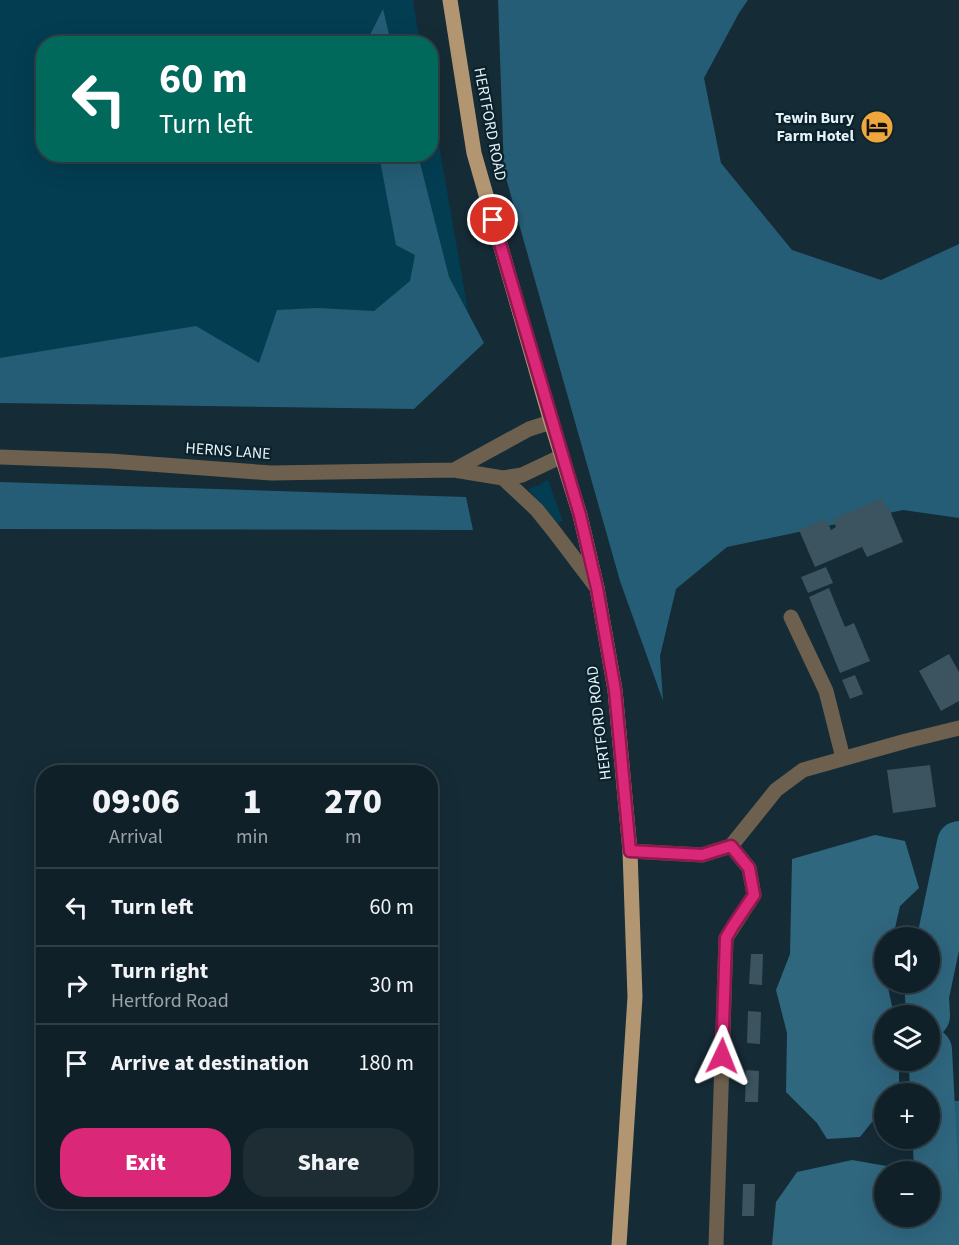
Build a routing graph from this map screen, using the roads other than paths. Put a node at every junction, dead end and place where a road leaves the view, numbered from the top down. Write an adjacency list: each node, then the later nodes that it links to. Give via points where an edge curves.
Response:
1 (450, 0): 2 (main road, HERTFORD ROAD, via 474,153)
2 (551, 422): 3 (main road, HERTFORD ROAD); 5 (street, HERNS LANE, via 529,429)
3 (562, 456): 6 (street, HERNS LANE, via 522,475); 7 (main road, HERTFORD ROAD)
4 (0, 457): 5 (street, HERNS LANE, via 271,473)
5 (454, 470): 6 (street, HERNS LANE)
6 (503, 478): 7 (street, via 542,517)
7 (597, 588): 12 (main road, HERTFORD ROAD, via 615,690)
8 (791, 617): 10 (street, via 826,691)
9 (959, 728): 10 (street)
10 (843, 758): 11 (street, via 803,770 776,790)
11 (731, 846): 12 (street, via 702,855); 14 (street, via 749,868 754,895 726,938)
12 (630, 851): 13 (main road, HERTFORD ROAD, via 635,997)
13 (619, 1245)
14 (716, 1245)

